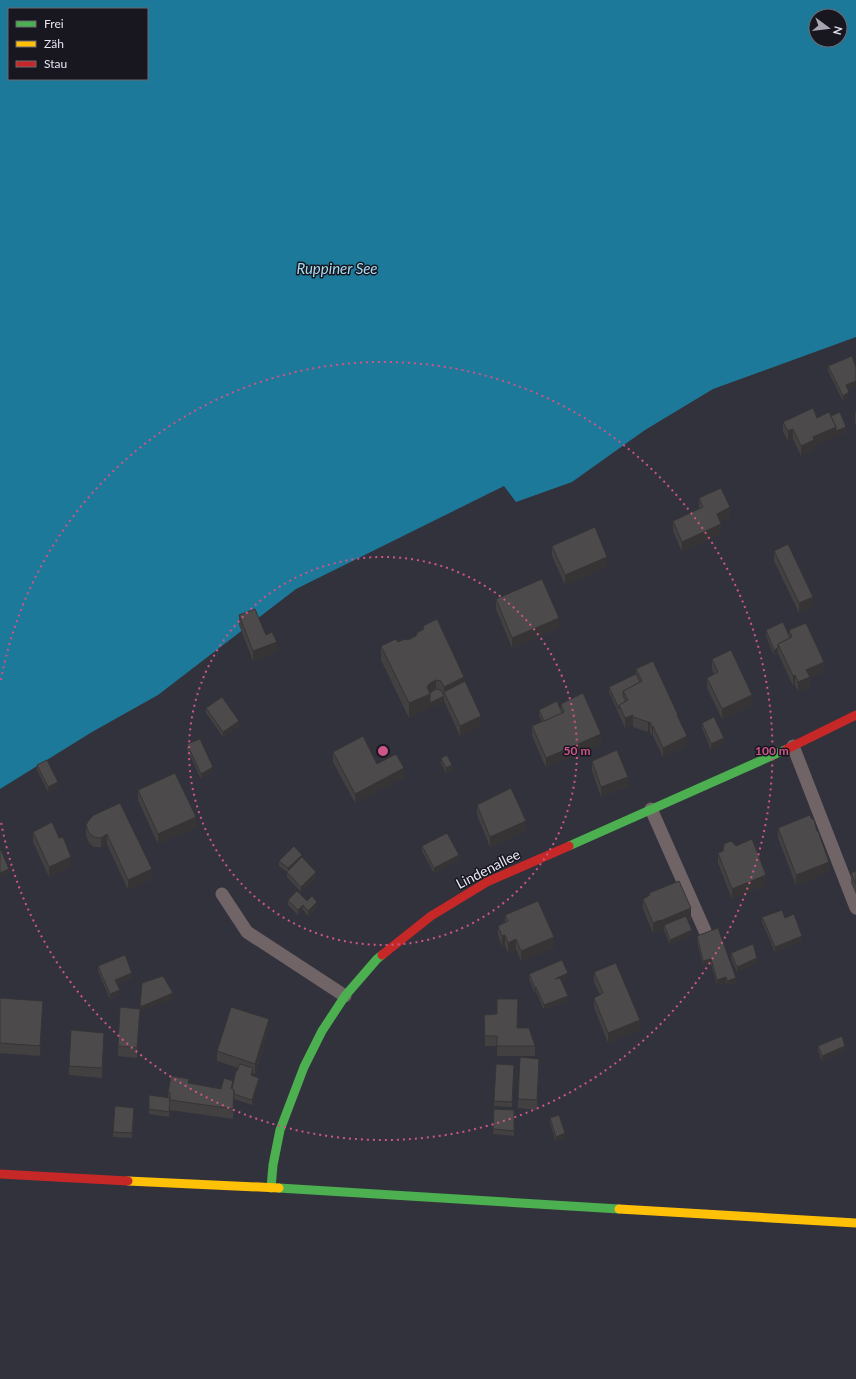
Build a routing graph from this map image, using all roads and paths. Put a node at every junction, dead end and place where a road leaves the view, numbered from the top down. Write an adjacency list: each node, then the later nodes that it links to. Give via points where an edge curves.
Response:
1 (856, 715): 2 (main road, Lindenallee)
2 (793, 746): 3 (main road, Lindenallee); 5 (lane)
3 (651, 809): 6 (lane); 7 (main road, Lindenallee, via 487,882 431,916 377,959)
4 (222, 894): 7 (lane, via 247,932)
5 (856, 908)
6 (705, 931)
7 (345, 996): 9 (main road, Lindenallee, via 322,1031 304,1067 280,1130)
8 (0, 1174): 9 (main road)
9 (271, 1188): 10 (main road)
10 (856, 1223)

